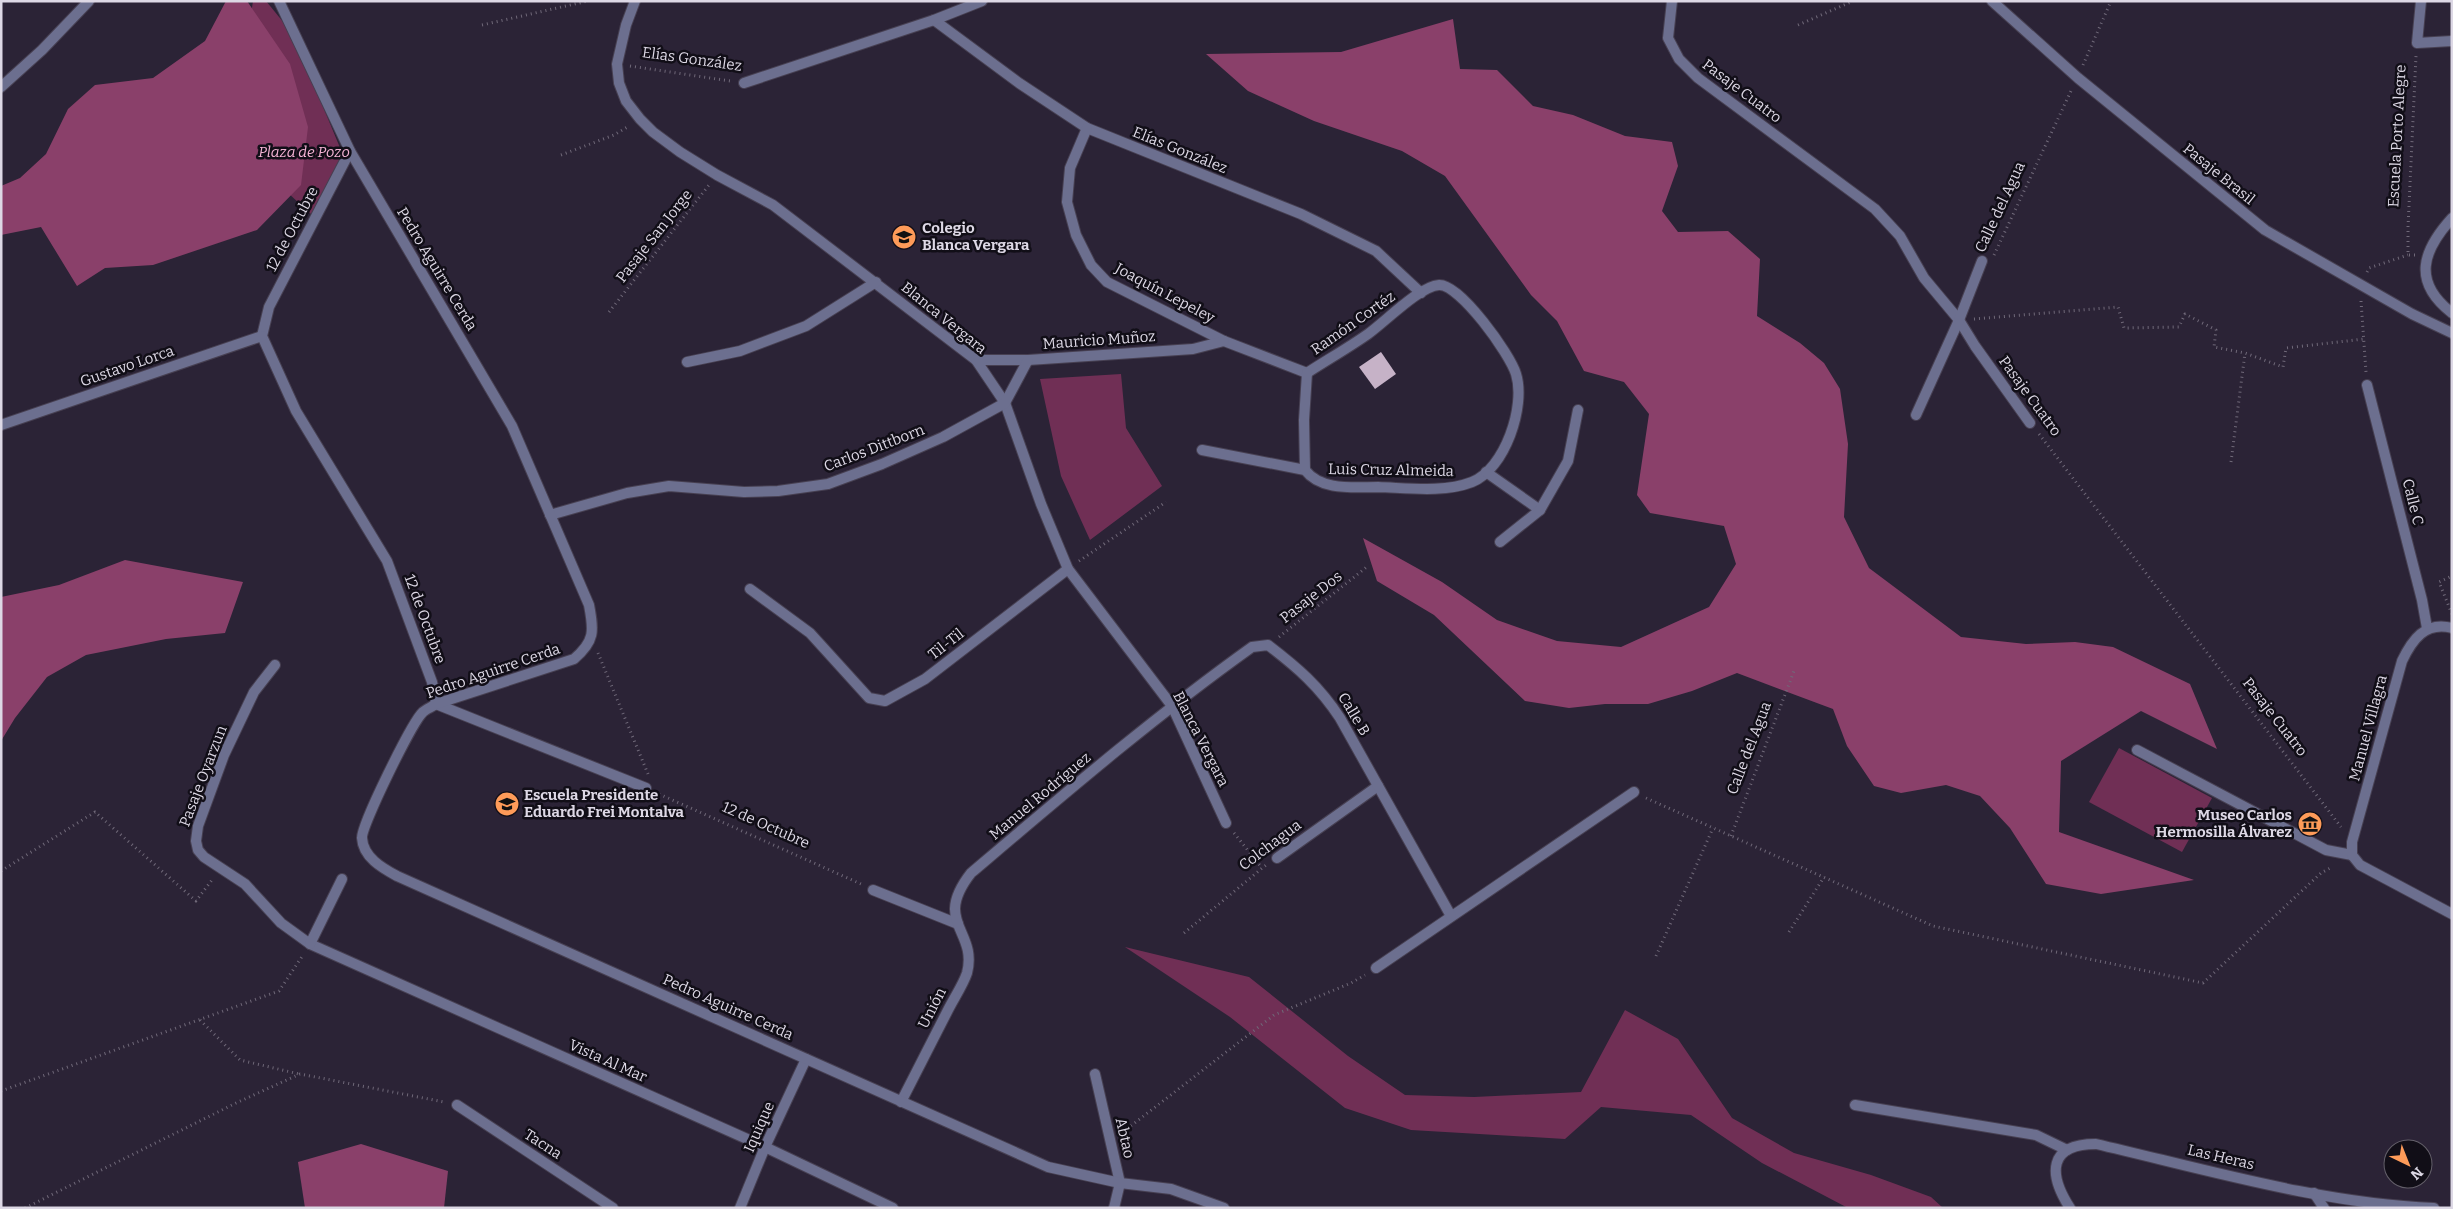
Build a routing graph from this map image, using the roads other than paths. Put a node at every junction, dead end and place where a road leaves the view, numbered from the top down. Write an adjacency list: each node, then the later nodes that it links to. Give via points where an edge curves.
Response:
1 (90, 1): 11 (street)
2 (279, 1): 13 (street, Pedro Aguirre Cerda)
3 (635, 1): 16 (street, Blanca Vergara, via 617,64 619,83 626,101 640,119 680,152 773,205)
4 (982, 1): 8 (street, Elías González)
5 (1672, 1): 19 (street, Pasaje Cuatro, via 1668,38 1679,59 1698,78 1875,208 1900,236 1924,278)
6 (1992, 1): 20 (street, Pasaje Brasil, via 2078,78 2264,230 2412,314)
7 (2421, 1): 9 (street, via 2417,43)
8 (934, 20): 10 (street, Elías González); 12 (street, Elías González)
9 (2452, 41)
10 (744, 83)
11 (1, 87)
12 (1087, 128): 17 (street, Elías González, via 1301,214 1376,251); 22 (street, Joaquín Lepeley, via 1070,168 1067,202 1076,235 1091,265 1107,282)
13 (350, 151): 21 (street, 12 de Octubre, via 268,307); 37 (street, Pedro Aguirre Cerda, via 512,426)
14 (2452, 218): 18 (street, via 2426,255 2425,274 2433,295)
15 (1982, 261): 19 (street, Calle del Agua)
16 (876, 282): 23 (street, Blanca Vergara); 25 (street, via 806,326 740,351)
17 (1421, 293): 26 (street, Ramón Cortéz, via 1368,334); 35 (street, Luis Cruz Almeida, via 1438,285 1450,287 1460,294 1501,347 1516,374 1519,404 1514,429)
18 (2452, 314)
19 (1959, 320): 30 (street, Calle del Agua); 31 (street, Pasaje Cuatro)
20 (2452, 333)
21 (262, 336): 32 (street, Gustavo Lorca); 44 (street, 12 de Octubre, via 296,411 387,561 432,682)
22 (1224, 340): 24 (street, Mauricio Muñoz, via 1193,349); 26 (street, Joaquín Lepeley)
23 (976, 360): 24 (street, Mauricio Muñoz); 28 (street, Blanca Vergara)
24 (1028, 360): 28 (street)
25 (687, 362)
26 (1307, 373): 34 (street, Ramón Cortéz)
27 (2367, 385): 41 (street, Calle C)
28 (1006, 403): 37 (street, Carlos Dittborn, via 943,437 828,484 744,492 668,486 627,493); 39 (street, Blanca Vergara, via 1041,504)
29 (1578, 410): 36 (street, via 1568,461)
30 (1916, 415)
31 (2030, 423)
32 (1, 425)
33 (1202, 450): 34 (street, Luis Cruz Almeida)
34 (1305, 470): 35 (street, Luis Cruz Almeida, via 1322,484 1356,487 1452,488 1474,482)
35 (1486, 472): 36 (street)
36 (1540, 510): 38 (street)
37 (550, 515): 44 (street, Pedro Aguirre Cerda, via 589,605 592,638 574,659)
38 (1500, 542)
39 (1068, 569): 40 (street, Til-Til, via 925,679 885,701 869,698 810,633); 45 (street, Blanca Vergara)
40 (750, 590)
41 (2427, 628): 42 (street); 51 (street, Manuel Villagra, via 2412,642 2402,661 2352,842)
42 (2452, 628)
43 (275, 664): 58 (street, Pasaje Oyarzun, via 250,700 224,756 198,826 196,841 204,857 245,884 281,923)
44 (436, 704): 48 (street); 60 (street, Pedro Aguirre Cerda, via 423,712 413,726 362,836 366,852 379,866)
45 (1172, 706): 47 (street, Calle B, via 1252,647 1268,646 1324,692); 50 (street, Blanca Vergara); 57 (street, Manuel Rodríguez, via 971,873 959,888 954,905)
46 (2137, 750): 51 (street, via 2326,850)
47 (1378, 786): 52 (street, Colchagua); 56 (street, Calle B)
48 (646, 788)
49 (1634, 792): 56 (street)
50 (1226, 823)
51 (2352, 855): 55 (street, via 2360,865)
52 (1277, 858)
53 (342, 879): 58 (street)
54 (873, 890): 57 (street)
55 (2452, 914)
56 (1451, 916): 59 (street)
57 (958, 924): 62 (street, Unión, via 966,944 967,973)
58 (310, 944): 65 (street, Vista Al Mar)
59 (1376, 968)
60 (806, 1059): 62 (street, Pedro Aguirre Cerda); 65 (street, Iquique)
61 (1095, 1074): 67 (street, Abtao)
62 (902, 1102): 67 (street, Pedro Aguirre Cerda, via 1048,1167)
63 (457, 1105): 69 (street, Tacna)
64 (1854, 1105): 66 (street, via 2036,1135)
65 (765, 1148): 70 (street, Iquique); 71 (street, Vista Al Mar)
66 (2067, 1150): 68 (street, Las Heras, via 2079,1144 2096,1144); 74 (street, via 2058,1160 2055,1173 2061,1194)
67 (1120, 1183): 72 (street, Abtao); 73 (street, via 1171,1188)
68 (2314, 1193): 75 (street); 76 (street, Las Heras, via 2400,1207)
69 (613, 1208)
70 (740, 1208)
71 (893, 1208)
72 (1114, 1208)
73 (1224, 1208)
74 (2070, 1208)
75 (2324, 1208)
76 (2434, 1208)

